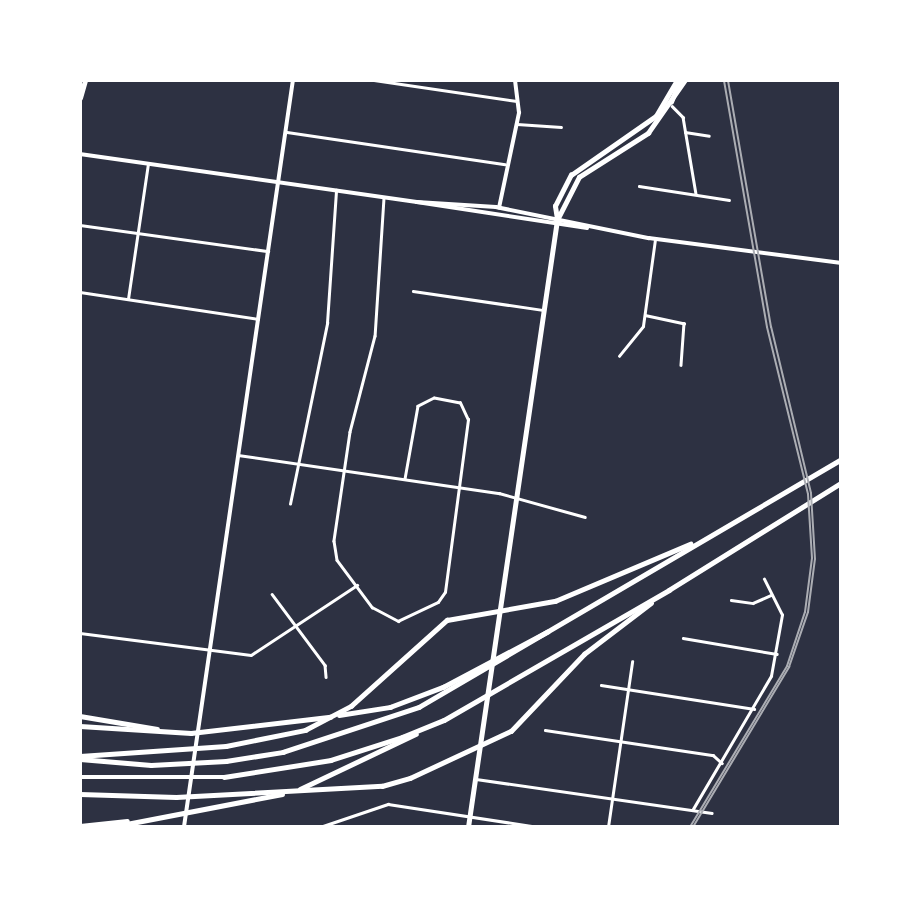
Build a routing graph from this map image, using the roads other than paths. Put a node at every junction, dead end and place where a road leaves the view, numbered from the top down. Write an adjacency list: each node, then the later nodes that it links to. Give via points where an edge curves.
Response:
1 (85, 80): 6 (main road)
2 (293, 80): 11 (main road)
3 (373, 80): 7 (street)
4 (515, 80): 7 (main road)
5 (680, 80): 8 (main road); 25 (main road, via 656,116 571,175 555,206)
6 (80, 98)
7 (516, 102): 9 (main road)
8 (672, 106): 12 (street, via 680,112); 25 (main road, via 648,133 579,177)
9 (517, 124): 10 (street); 16 (main road)
10 (561, 127)
11 (286, 132): 16 (street); 17 (main road)
12 (685, 132): 13 (street); 20 (street)
13 (709, 136)
14 (80, 154): 15 (main road)
15 (148, 163): 17 (main road); 29 (street)
16 (505, 164): 24 (main road)
17 (278, 182): 19 (main road); 31 (main road)
18 (639, 186): 20 (street)
19 (336, 190): 21 (main road); 43 (street, via 327,323)
20 (696, 194): 22 (street)
21 (384, 197): 23 (main road); 44 (street, via 375,336)
22 (729, 200)
23 (417, 202): 24 (main road); 27 (main road)
24 (499, 208): 25 (main road)
25 (557, 220): 27 (main road); 28 (main road)
26 (80, 225): 29 (street)
27 (556, 228): 28 (main road); 36 (main road)
28 (587, 228): 30 (main road)
29 (138, 233): 31 (street); 35 (street)
30 (655, 239): 32 (main road); 37 (street)
31 (268, 251): 38 (main road)
32 (841, 263)
33 (413, 291): 36 (street)
34 (80, 292): 35 (street)
35 (128, 299): 38 (street)
36 (544, 310): 48 (main road)
37 (645, 315): 39 (street); 40 (street, via 678,319 687,330)
38 (258, 319): 41 (main road)
39 (619, 356)
40 (681, 365)
41 (238, 455): 43 (street); 63 (main road)
42 (841, 459): 51 (main road)
43 (295, 464): 44 (street); 49 (street)
44 (344, 471): 45 (street); 53 (street, via 334,541 337,560)
45 (405, 479): 47 (street); 47 (street, via 418,406 443,399 467,412)
46 (839, 484): 54 (main road)
47 (460, 487): 48 (street); 53 (street, via 443,597 398,621 380,614)
48 (515, 499): 50 (street); 58 (main road)
49 (290, 504)
50 (584, 517)
51 (712, 534): 58 (main road, via 601,584); 59 (main road)
52 (764, 579): 56 (street)
53 (357, 585): 60 (street)
54 (669, 590): 71 (main road); 76 (main road, via 584,654 511,731)
55 (272, 594): 60 (street)
56 (771, 595): 57 (street, via 753,603); 64 (street, via 782,615)
57 (731, 600)
58 (498, 615): 76 (main road); 77 (main road, via 447,620 429,630 373,687 305,730 226,746)
59 (582, 615): 74 (main road, via 443,687 390,707 278,725); 77 (main road, via 462,686 336,737 226,761 151,765)
60 (298, 629): 63 (street, via 251,655); 66 (street)
61 (80, 633): 63 (street)
62 (682, 638): 64 (street)
63 (209, 652): 89 (main road)
64 (777, 654): 69 (street)
65 (632, 662): 68 (street)
66 (326, 677)
67 (601, 685): 68 (street)
68 (628, 689): 69 (street); 75 (street)
69 (754, 709): 78 (street)
70 (80, 716): 74 (main road)
71 (444, 720): 79 (main road, via 331,760 224,777); 86 (main road, via 307,787)
72 (80, 726): 74 (main road)
73 (545, 730): 75 (street)
74 (165, 732)
75 (620, 742): 78 (street, via 713,755); 82 (street)
76 (479, 748): 80 (main road); 81 (main road, via 382,786)
77 (80, 757)
78 (722, 763): 83 (street)
79 (80, 777)
80 (474, 779): 82 (street); 85 (main road)
81 (80, 794)
82 (612, 799): 83 (street); 93 (street)
83 (693, 809): 84 (street)
84 (712, 813)
85 (469, 816): 90 (street, via 388,804 326,820); 91 (main road); 92 (street)
86 (166, 817): 87 (main road); 88 (main road)
87 (80, 826)
88 (111, 827)
89 (184, 827)
90 (320, 827)
91 (467, 827)
92 (539, 827)
93 (608, 827)

